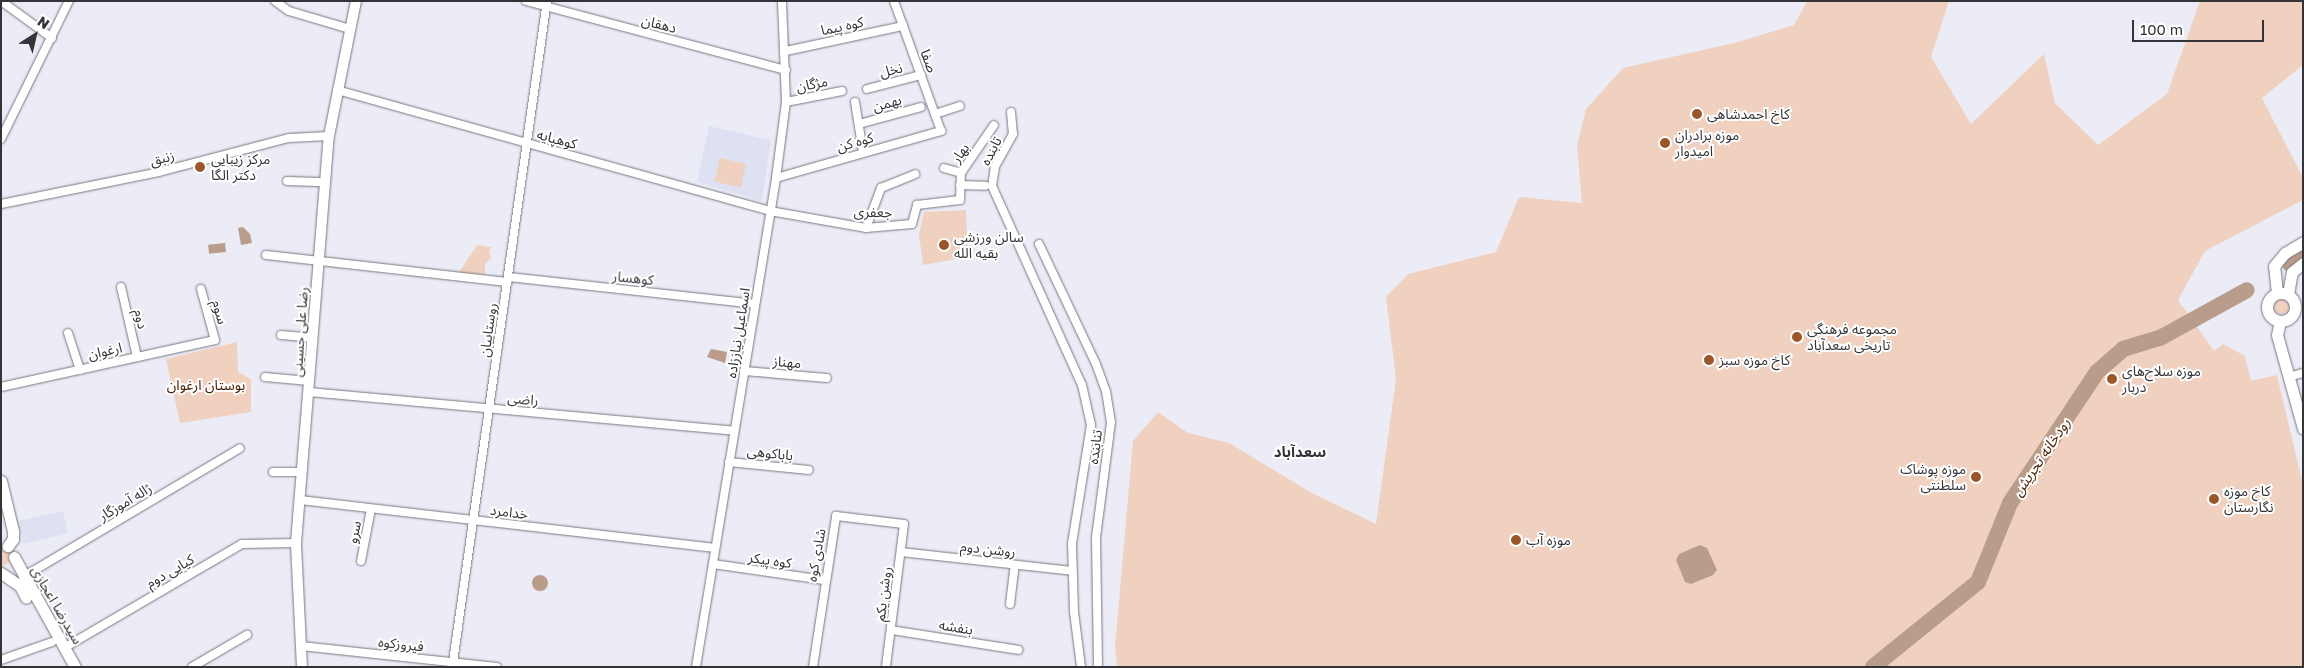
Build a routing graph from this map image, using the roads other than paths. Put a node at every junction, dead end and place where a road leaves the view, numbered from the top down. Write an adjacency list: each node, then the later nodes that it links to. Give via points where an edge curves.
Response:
1 (69, 1): 11 (street)
2 (275, 1): 10 (street, via 289,11)
3 (356, 1): 10 (street, رضا علی حسینی)
4 (526, 1): 8 (street, دهقان)
5 (782, 1): 12 (street, اسماعیل نیاززاده)
6 (894, 1): 9 (street, صفا)
7 (1, 2): 11 (street)
8 (547, 4): 13 (street, دهقان); 29 (street, روستاییان)
9 (903, 26): 12 (street, کوه پیما); 14 (street, صفا)
10 (350, 30): 16 (street, رضا علی حسینی)
11 (52, 38): 28 (street)
12 (786, 51): 13 (street, اسماعیل نیاززاده)
13 (786, 70): 18 (street, اسماعیل نیاززاده)
14 (921, 75): 15 (street, نخل); 23 (street, صفا)
15 (867, 88)
16 (337, 90): 27 (street, رضا علی حسینی); 29 (street, کوهپایه)
17 (842, 91): 18 (street, مژگان)
18 (786, 102): 34 (street, اسماعیل نیاززاده)
19 (855, 102): 24 (street)
20 (960, 106): 23 (street)
21 (921, 107): 24 (street, بهمن)
22 (1011, 112): 88 (street, تابنده, via 1013,134 991,178 996,200 1088,400 1091,442 1082,478)
23 (935, 114): 26 (street, صفا)
24 (859, 124): 30 (street)
25 (994, 125): 32 (street, بهار)
26 (941, 131): 30 (street, کوه کن)
27 (329, 136): 36 (street, رضا علی حسینی); 40 (street, زنبق, via 290,138 159,172)
28 (1, 139)
29 (527, 143): 41 (street, کوهپایه); 48 (street, روستاییان)
30 (863, 152): 34 (street, کوه کن)
31 (944, 168): 32 (street)
32 (961, 173): 37 (street, بهار)
33 (915, 174): 42 (street, via 881,188)
34 (776, 178): 41 (street, اسماعیل نیاززاده)
35 (287, 181): 36 (street)
36 (325, 182): 46 (street, رضا علی حسینی)
37 (960, 185): 38 (street); 39 (street, بهار)
38 (984, 186)
39 (960, 200): 42 (street, جعفری, via 916,205 912,224)
40 (1, 204)
41 (770, 211): 42 (street, جعفری); 52 (street, اسماعیل نیاززاده)
42 (866, 228)
43 (2303, 242): 51 (main road, via 2285,253 2274,266)
44 (1039, 244): 110 (street, تنابنده, via 1078,320 1096,364 1106,390 1111,422 1096,538)
45 (266, 255): 46 (street, کوهسار)
46 (319, 262): 48 (street, کوهسار); 56 (street, رضا علی حسینی)
47 (2303, 263): 51 (main road, via 2292,272)
48 (508, 280): 52 (street, کوهسار); 67 (street, روستاییان)
49 (121, 287): 58 (street, دوم)
50 (201, 289): 57 (street, سوم)
51 (2282, 293): 53 (main road, via 2270,298 2267,307 2270,315); 53 (main road, via 2294,300 2296,309 2288,319)
52 (755, 304): 60 (street, اسماعیل نیاززاده)
53 (2280, 321): 63 (main road, via 2277,335)
54 (68, 333): 59 (street)
55 (281, 335): 56 (street)
56 (313, 338): 65 (street, رضا علی حسینی)
57 (215, 340): 58 (street, ارغوان)
58 (138, 356): 59 (street, ارغوان)
59 (80, 370): 66 (street, ارغوان)
60 (744, 371): 64 (street, مهناز); 69 (street, اسماعیل نیاززاده)
61 (2303, 373): 63 (street)
62 (265, 377): 65 (street, راضی)
63 (2288, 377): 68 (main road)
64 (827, 378)
65 (309, 386): 67 (street, راضی); 74 (street, رضا علی حسینی)
66 (1, 387)
67 (489, 408): 69 (street, راضی); 78 (street, روستاییان)
68 (2303, 428)
69 (734, 431): 71 (street, اسماعیل نیاززاده)
70 (240, 448): 90 (street, ژاله آموزگار)
71 (729, 462): 72 (street, باباکوهی); 82 (street, اسماعیل نیاززاده)
72 (809, 470)
73 (273, 472): 74 (street)
74 (302, 472): 76 (street, رضا علی حسینی)
75 (1, 481): 81 (main road, via 13,531 13,539)
76 (300, 500): 77 (street, خدامرد); 80 (street, رضا علی حسینی)
77 (371, 508): 78 (street, خدامرد); 85 (street, سرو)
78 (473, 520): 82 (street, خدامرد); 100 (street, روستاییان)
79 (904, 524): 83 (street, روشن یکم); 91 (street, شادی کوه, via 836,516)
80 (296, 543): 96 (street, رضا علی حسینی); 97 (street, کیایی دوم, via 242,544)
81 (4, 545): 84 (main road, سیدرضا اعجازی)
82 (715, 548): 86 (street, اسماعیل نیاززاده)
83 (901, 552): 87 (street, روشن دوم); 93 (street, روشن یکم)
84 (14, 557): 89 (main road, via 11,566); 90 (main road, سیدرضا اعجازی)
85 (360, 561)
86 (713, 564): 91 (street, کوه پیکر); 106 (street, اسماعیل نیاززاده)
87 (1015, 565): 88 (street, روشن دوم); 92 (street)
88 (1072, 571): 109 (street, تابنده)
89 (1, 572): 95 (main road, سیدرضا اعجازی, via 20,586)
90 (23, 577): 97 (main road, سیدرضا اعجازی)
91 (824, 580): 107 (street, شادی کوه)
92 (1010, 604)
93 (891, 630): 98 (street, بنفشه); 108 (street, روشن یکم)
94 (247, 636): 103 (street)
95 (52, 642): 99 (street); 101 (main road, سیدرضا اعجازی)
96 (302, 646): 100 (street, فیروزکوه); 104 (street, رضا علی حسینی)
97 (64, 648): 102 (main road, سیدرضا اعجازی)
98 (1018, 650)
99 (1, 660)
100 (453, 662): 105 (street, فیروزکوه)
101 (67, 667)
102 (75, 667)
103 (192, 667)
104 (302, 667)
105 (497, 667)
106 (696, 667)
107 (813, 667)
108 (886, 667)
109 (1081, 667)
110 (1098, 667)

